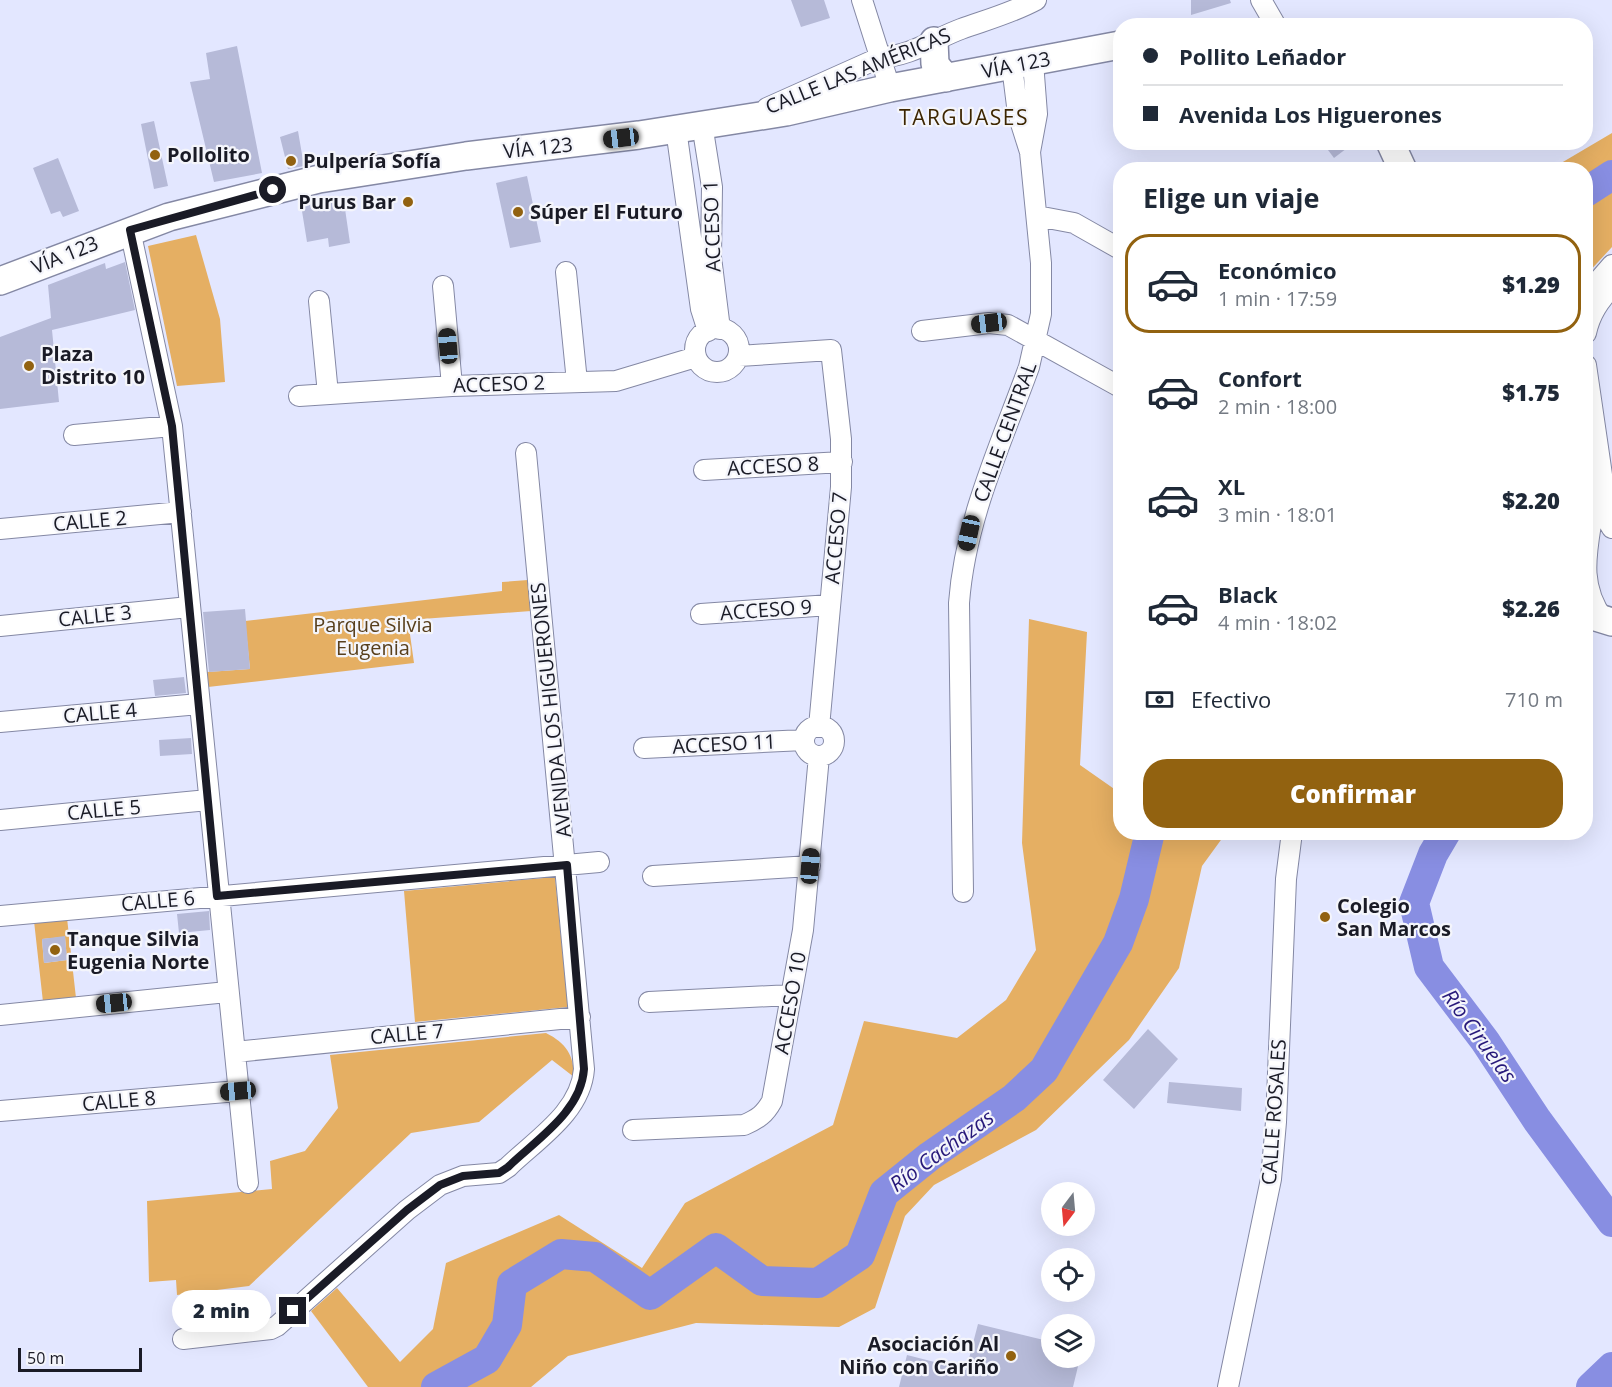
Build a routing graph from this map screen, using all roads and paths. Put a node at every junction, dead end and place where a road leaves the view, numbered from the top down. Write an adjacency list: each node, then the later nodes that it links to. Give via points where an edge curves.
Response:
1 (862, 0): 7 (street)
2 (1036, 0): 5 (street, CALLE LAS AMÉRICAS)
3 (1261, 0): 4 (street)
4 (1271, 18)
5 (934, 41): 7 (street, CALLE LAS AMÉRICAS, via 896,57); 9 (main road, via 935,64)
6 (1113, 46): 8 (main road, VÍA 123)
7 (881, 57): 10 (street); 11 (street, CALLE LAS AMÉRICAS)
8 (1023, 64): 9 (main road, VÍA 123); 16 (street, CALLE CENTRAL, via 1018,114 1030,152)
9 (946, 78): 10 (main road, VÍA 123)
10 (890, 88): 11 (main road, VÍA 123)
11 (747, 117): 12 (main road, VÍA 123)
12 (702, 124): 13 (main road, VÍA 123); 14 (street, ACCESO 1)
13 (676, 129): 15 (street, ACCESO 1); 17 (main road, VÍA 123, via 319,179)
14 (710, 165): 15 (street); 19 (street, ACCESO 1, via 713,213)
15 (681, 171): 19 (street, ACCESO 1)
16 (1037, 216): 18 (street, via 1074,223); 30 (street, CALLE CENTRAL, via 1043,288)
17 (130, 230): 22 (main road, VÍA 123); 38 (street)
18 (1113, 245)
19 (702, 259): 28 (street, ACCESO 1)
20 (1612, 265): 24 (street)
21 (566, 272): 33 (street)
22 (0, 281)
23 (443, 286): 35 (street)
24 (1593, 287)
25 (1612, 287): 27 (street)
26 (319, 301): 36 (street)
27 (1593, 312)
28 (714, 330): 31 (street, via 727,331 737,341); 32 (street, via 698,339)
29 (921, 331): 30 (street, via 989,323 1008,325)
30 (1037, 339): 34 (street); 69 (street, CALLE CENTRAL, via 969,533 961,568)
31 (739, 356): 32 (street, via 731,368 718,373 704,368); 42 (street, ACCESO 7, via 831,350)
32 (696, 357): 33 (street, ACCESO 2, via 616,381)
33 (577, 382): 35 (street, ACCESO 2)
34 (1113, 383)
35 (452, 386): 36 (street, ACCESO 2)
36 (328, 394): 37 (street, ACCESO 2)
37 (299, 396)
38 (172, 426): 39 (street); 47 (street)
39 (74, 435)
40 (526, 453): 66 (street, AVENIDA LOS HIGUERONES)
41 (1593, 455): 45 (street)
42 (842, 462): 43 (street, ACCESO 8); 51 (street, ACCESO 7)
43 (704, 470)
44 (1593, 487): 45 (street)
45 (1596, 494): 46 (street); 48 (street)
46 (1593, 511)
47 (181, 512): 49 (street, CALLE 2); 52 (street)
48 (1612, 528)
49 (0, 529)
50 (1593, 602): 54 (street)
51 (830, 605): 53 (street, ACCESO 9); 58 (street, ACCESO 7)
52 (189, 607): 55 (street, CALLE 3); 56 (street)
53 (701, 614)
54 (1603, 616)
55 (0, 626)
56 (199, 704): 57 (street, CALLE 4); 62 (street)
57 (0, 722)
58 (819, 727): 59 (street, via 807,732); 61 (street, via 827,729 833,741 828,753)
59 (804, 740): 60 (street, ACCESO 11); 61 (street, via 810,753)
60 (644, 748)
61 (819, 756): 67 (street, ACCESO 10)
62 (208, 800): 63 (street, CALLE 5); 70 (street)
63 (0, 820)
64 (1291, 840): 83 (street, CALLE ROSALES, via 1271,1179)
65 (599, 862): 66 (street, CALLE 6)
66 (567, 865): 70 (street, CALLE 6); 76 (street, AVENIDA LOS HIGUERONES)
67 (810, 866): 68 (street); 73 (street, ACCESO 10)
68 (653, 876)
69 (963, 892)
70 (217, 896): 71 (street, CALLE 6); 72 (street)
71 (0, 916)
72 (227, 992): 75 (street); 77 (street)
73 (791, 995): 74 (street); 80 (street, ACCESO 10, via 772,1101 758,1119 744,1125)
74 (650, 1002)
75 (0, 1015)
76 (580, 1017): 77 (street, CALLE 7); 82 (street, AVENIDA LOS HIGUERONES, via 584,1069 578,1096 508,1167 499,1173 463,1176 440,1185 271,1329)
77 (235, 1052): 78 (street)
78 (238, 1091): 79 (street, CALLE 8); 81 (street)
79 (0, 1111)
80 (633, 1130)
81 (248, 1183)
82 (183, 1339)
83 (1228, 1387)

